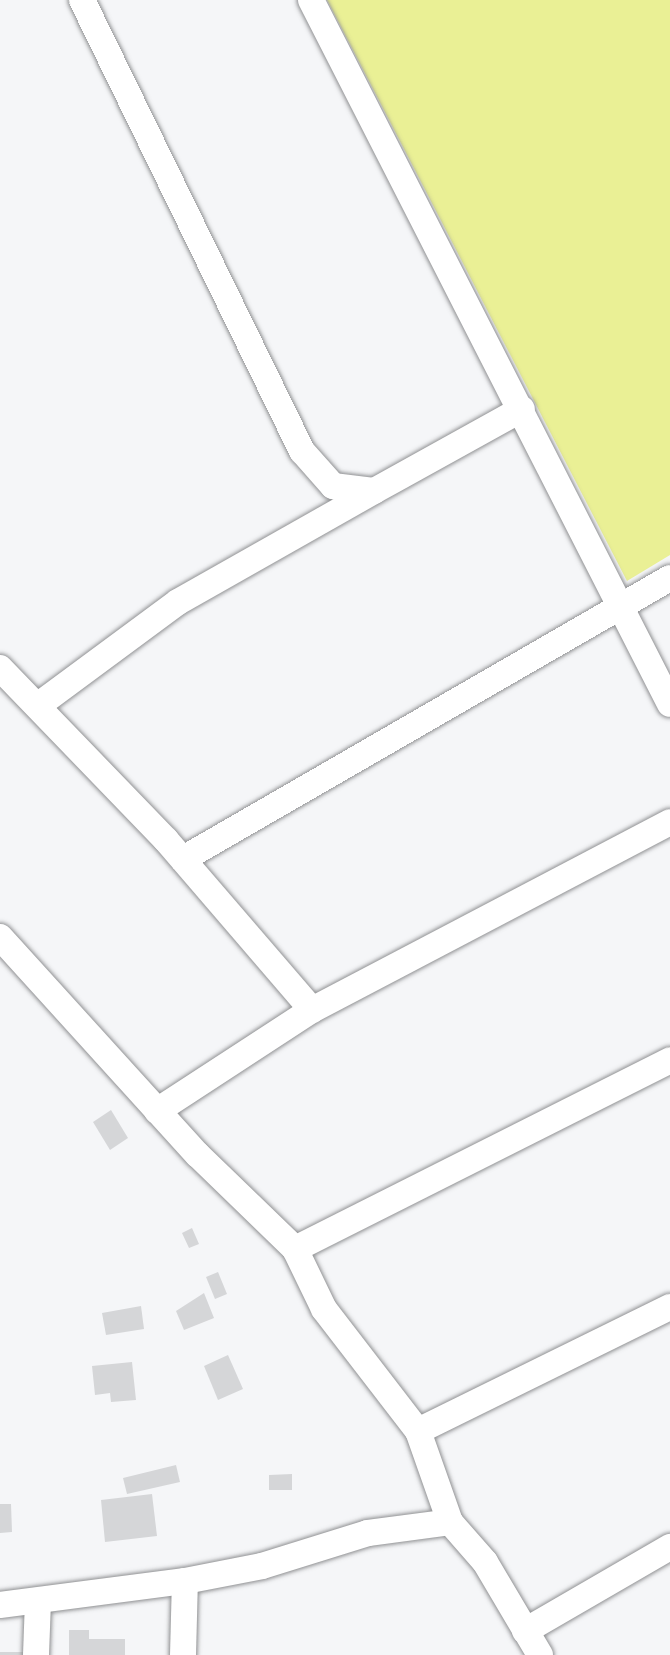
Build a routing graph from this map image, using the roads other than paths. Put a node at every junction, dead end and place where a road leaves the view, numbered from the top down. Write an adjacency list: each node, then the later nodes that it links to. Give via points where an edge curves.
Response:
1 (82, 0): 4 (street, via 302,451 333,486)
2 (311, 0): 3 (street)
3 (522, 409): 4 (street); 6 (street)
4 (374, 491): 8 (street, via 178,602)
5 (670, 578): 6 (street)
6 (617, 604): 9 (street); 11 (street)
7 (0, 668): 8 (street)
8 (40, 704): 11 (street)
9 (670, 704)
10 (670, 822): 13 (street)
11 (183, 859): 13 (street)
12 (0, 937): 15 (street)
13 (312, 1010): 15 (street)
14 (670, 1060): 16 (street)
15 (157, 1111): 16 (street)
16 (295, 1249): 18 (street, via 324,1309)
17 (670, 1307): 18 (street)
18 (418, 1431): 19 (street)
19 (450, 1522): 21 (street, via 368,1533 262,1566); 24 (street, via 485,1562)
20 (670, 1546): 24 (street)
21 (185, 1580): 22 (street); 26 (street)
22 (38, 1601): 23 (street); 25 (street)
23 (0, 1605)
24 (526, 1631): 27 (street)
25 (36, 1655)
26 (183, 1655)
27 (540, 1655)

